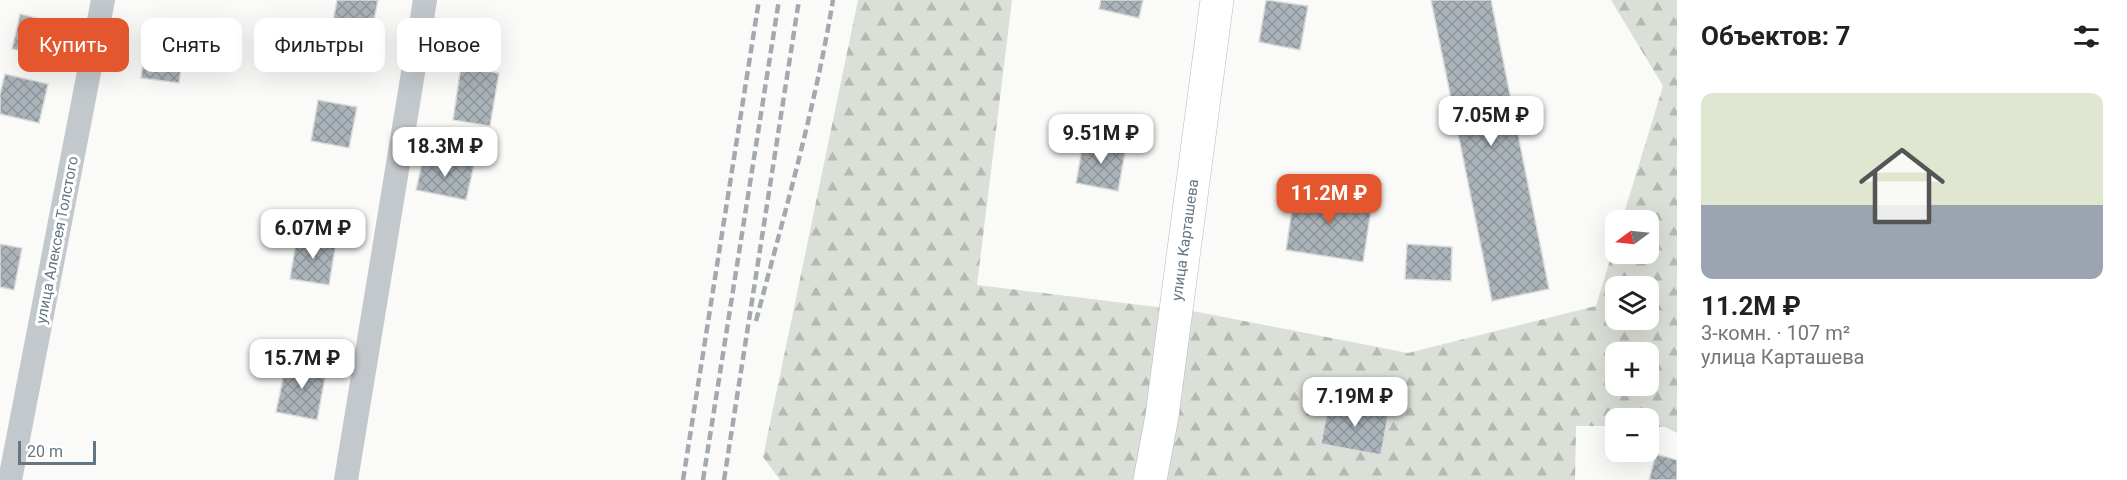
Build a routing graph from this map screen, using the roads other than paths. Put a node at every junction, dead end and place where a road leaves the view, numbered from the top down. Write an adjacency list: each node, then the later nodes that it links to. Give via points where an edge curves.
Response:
1 (103, 0): 4 (street, улица Алексея Толстого)
2 (425, 0): 5 (street)
3 (1217, 0): 6 (main road, улица Карташева, via 1162,416)
4 (10, 480)
5 (346, 480)
6 (1150, 480)

